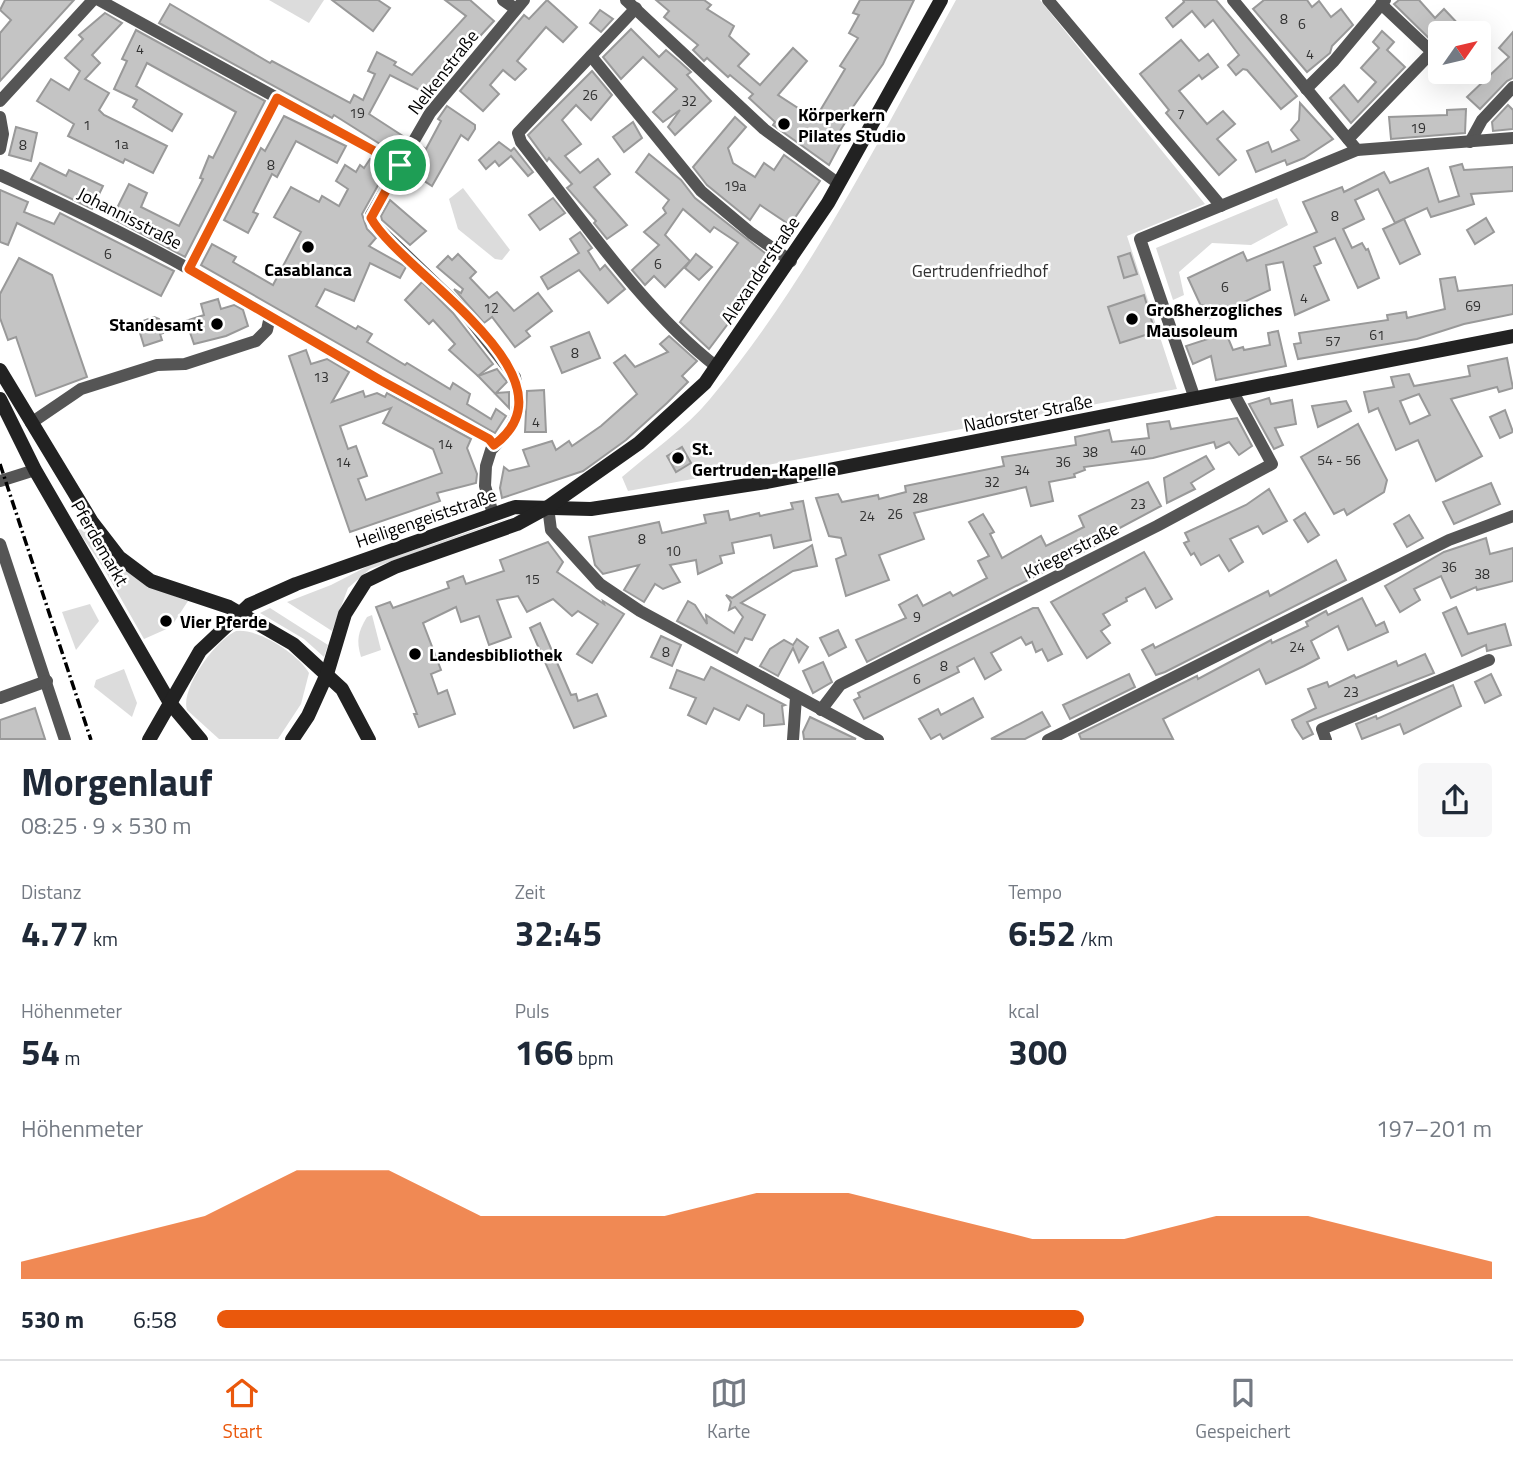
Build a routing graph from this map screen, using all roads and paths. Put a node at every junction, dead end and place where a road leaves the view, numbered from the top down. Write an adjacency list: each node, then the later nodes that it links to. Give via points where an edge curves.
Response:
1 (93, 0): 14 (street)
2 (99, 0): 13 (street)
3 (503, 0): 9 (street)
4 (941, 0): 22 (street, Alexanderstraße)
5 (1048, 0): 23 (street)
6 (1233, 0): 12 (street)
7 (1383, 2): 12 (street); 18 (street, via 1432,52)
8 (631, 4): 10 (street); 22 (street, via 764,129)
9 (520, 5): 20 (street, Nelkenstraße, via 441,97)
10 (591, 57): 24 (street, via 701,191); 28 (street, via 523,125 518,133 521,142 604,247)
11 (1513, 88): 17 (street, via 1482,120)
12 (1306, 89): 18 (street)
13 (277, 98): 20 (street); 25 (street)
14 (0, 101)
15 (0, 117): 19 (street)
16 (1513, 138): 17 (street)
17 (1470, 142): 18 (street)
18 (1352, 144): 23 (street)
19 (0, 149)
20 (400, 165): 34 (street, Nelkenstraße, via 371,218 460,307 515,377 517,414 509,431)
21 (0, 175): 25 (street, Johannisstraße)
22 (839, 184): 24 (street, Alexanderstraße)
23 (1220, 206): 32 (street, via 1140,239)
24 (791, 261): 28 (street, Alexanderstraße)
25 (189, 269): 26 (street, Johannisstraße)
26 (270, 316): 33 (street, via 267,330 256,341 185,364 157,365 81,390); 34 (street, Johannisstraße)
27 (1513, 336): 30 (street, Nadorster Straße)
28 (711, 363): 37 (street, Alexanderstraße, via 687,401 639,443)
29 (0, 370): 33 (street, Pferdemarkt)
30 (1233, 392): 32 (street, Nadorster Straße); 50 (street, Kriegerstraße, via 1272,464 840,685)
31 (0, 399): 35 (street, Pferdemarkt)
32 (1195, 399): 37 (street, Nadorster Straße, via 767,482 591,509)
33 (31, 423): 41 (street, Pferdemarkt)
34 (494, 445): 38 (street, Nelkenstraße, via 485,473)
35 (35, 470): 36 (street); 39 (street, Pferdemarkt)
36 (0, 481)
37 (548, 507): 38 (street, Heiligengeiststraße, via 515,507); 45 (street, Heiligengeiststraße, via 517,524 366,581 345,614); 47 (street, via 551,530 600,584)
38 (493, 514): 43 (street, Heiligengeiststraße, via 277,591)
39 (61, 515): 41 (street, via 81,527); 49 (street, Pferdemarkt)
40 (1513, 516): 58 (street, via 1435,546)
41 (92, 522): 43 (street, Pferdemarkt, via 112,550 143,576)
42 (0, 544): 46 (street)
43 (239, 613): 45 (street, Pferdemarkt, via 293,644); 49 (street, via 200,651)
44 (1489, 660): 59 (street, via 1322,729)
45 (327, 674): 54 (street); 55 (street, Pferdemarkt, via 351,702)
46 (47, 681): 48 (street); 51 (street)
47 (796, 697): 50 (street); 56 (street)
48 (0, 698)
49 (170, 703): 52 (street); 53 (street, Pferdemarkt)
50 (821, 710): 57 (street)
51 (65, 740)
52 (149, 740)
53 (201, 740)
54 (292, 740)
55 (369, 740)
56 (793, 740)
57 (878, 740)
58 (1048, 740)
59 (1326, 740)

